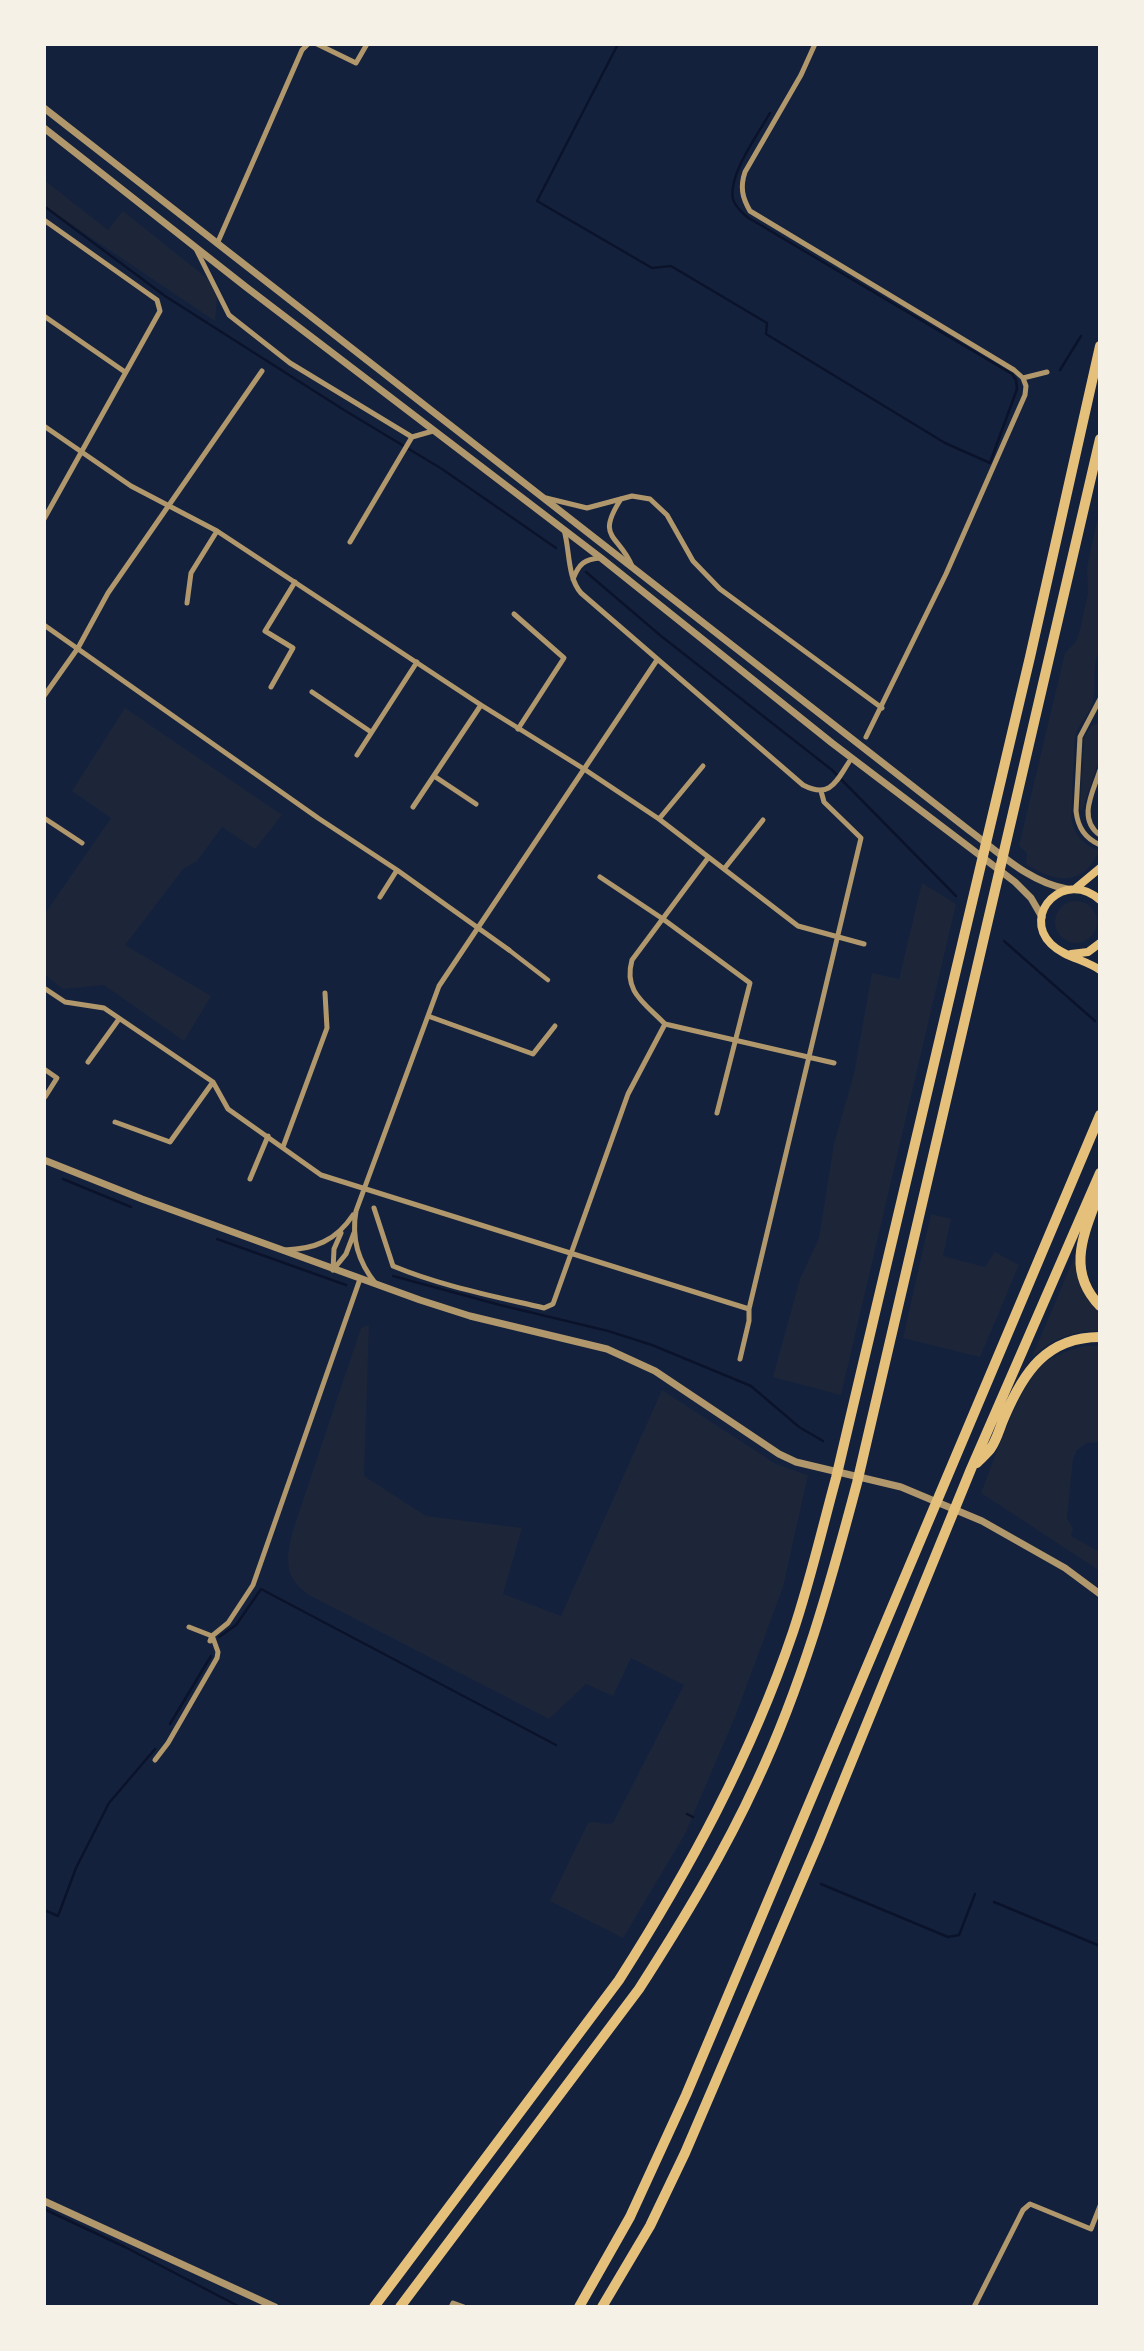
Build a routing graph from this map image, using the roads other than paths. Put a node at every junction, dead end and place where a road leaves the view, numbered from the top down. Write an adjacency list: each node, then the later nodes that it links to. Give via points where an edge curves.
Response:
1 (308, 44): 8 (street)
2 (317, 44): 3 (street, via 356,63)
3 (367, 44)
4 (815, 44): 15 (street, via 745,172 743,200 750,211)
5 (44, 108): 8 (street)
6 (44, 128): 9 (street)
7 (44, 220): 13 (street, via 157,300 160,310)
8 (217, 244): 21 (street)
9 (194, 247): 17 (street); 19 (street, via 229,315 290,363)
10 (44, 316): 13 (street)
11 (1100, 346): 124 (highway, via 836,1478 776,1679 730,1787 686,1872 619,1980)
12 (262, 371): 23 (street)
13 (125, 372): 20 (street)
14 (1047, 372): 15 (street)
15 (1023, 378): 43 (street, via 1025,395)
16 (44, 426): 20 (street)
17 (433, 431): 19 (street); 25 (street)
18 (1100, 439): 125 (highway, via 857,1483 830,1589 796,1687 757,1782 673,1936 631,2000)
19 (411, 440): 27 (street)
20 (82, 452): 23 (street, via 131,486); 24 (street)
21 (544, 498): 22 (street, via 587,508); 29 (street)
22 (621, 499): 29 (street, via 612,513 610,532); 43 (street, via 641,496 659,505 693,561 720,589)
23 (169, 504): 26 (street); 35 (street, via 108,593)
24 (44, 519)
25 (564, 530): 28 (street); 30 (street)
26 (218, 531): 31 (street); 32 (street, via 191,573)
27 (350, 542)
28 (600, 558): 30 (street, via 580,564); 70 (street, via 1026,891)
29 (634, 569): 67 (street, via 1021,870 1044,883)
30 (573, 579): 36 (street, via 581,593)
31 (295, 582): 37 (street); 38 (street, via 265,631 293,648)
32 (187, 603)
33 (514, 614): 44 (street, via 565,658)
34 (44, 625): 35 (street)
35 (78, 648): 40 (street); 65 (street)
36 (657, 660): 50 (street); 53 (street, via 803,785)
37 (417, 662): 42 (street); 45 (street)
38 (271, 687)
39 (312, 692): 45 (street)
40 (44, 696)
41 (1100, 699): 61 (street, via 1080,737 1076,811 1084,833)
42 (481, 705): 44 (street); 52 (street)
43 (881, 708): 46 (street)
44 (518, 729): 50 (street)
45 (371, 732): 47 (street)
46 (866, 737)
47 (358, 755)
48 (849, 762): 53 (street, via 836,782)
49 (703, 766): 57 (street)
50 (584, 769): 57 (street); 72 (street)
51 (1100, 770): 59 (street, via 1087,812 1091,827)
52 (434, 776): 54 (street); 55 (street)
53 (821, 791): 73 (street, via 824,802 861,838)
54 (476, 804)
55 (413, 807)
56 (44, 818): 60 (street)
57 (659, 820): 62 (street)
58 (763, 820): 64 (street)
59 (1100, 835)
60 (82, 843)
61 (1100, 845)
62 (708, 858): 64 (street); 71 (street)
63 (1100, 868): 67 (main road)
64 (724, 869): 73 (street, via 798,926)
65 (397, 870): 68 (street); 72 (street)
66 (600, 877): 71 (street)
67 (1072, 889): 69 (main road); 70 (main road, via 1050,900)
68 (380, 897)
69 (1100, 900)
70 (1042, 918): 77 (main road, via 1047,939)
71 (663, 919): 84 (street, via 632,960 628,973 629,984); 86 (street, via 750,983)
72 (479, 927): 76 (street); 82 (street, via 439,986)
73 (838, 938): 75 (street); 87 (street)
74 (1100, 943): 77 (main road, via 1088,952)
75 (864, 944)
76 (509, 950): 79 (street)
77 (1065, 953): 78 (main road)
78 (1100, 970)
79 (548, 979)
80 (44, 988): 83 (street, via 65,1002 104,1008)
81 (325, 993): 97 (street, via 327,1028)
82 (428, 1016): 85 (street, via 533,1054); 101 (street)
83 (119, 1018): 88 (street); 91 (street)
84 (665, 1024): 86 (street); 108 (street, via 628,1094)
85 (555, 1026)
86 (735, 1041): 87 (street); 93 (street)
87 (809, 1058): 89 (street); 113 (street)
88 (88, 1062)
89 (835, 1063)
90 (44, 1069): 92 (street, via 57,1078)
91 (213, 1082): 95 (street, via 170,1142); 96 (street, via 228,1109)
92 (45, 1097)
93 (717, 1113)
94 (1100, 1115): 128 (highway, via 686,2095 631,2217)
95 (115, 1122)
96 (268, 1136): 97 (street); 100 (street)
97 (283, 1147): 101 (street, via 321,1175)
98 (44, 1160): 107 (street)
99 (1100, 1173): 116 (highway)
100 (250, 1179)
101 (363, 1187): 104 (street); 108 (street)
102 (1100, 1190): 112 (highway, via 1084,1231 1080,1264)
103 (374, 1208): 108 (street, via 393,1266 418,1277 544,1308 553,1304)
104 (356, 1210): 105 (street); 106 (street)
105 (342, 1230): 107 (street, via 321,1245); 109 (street, via 334,1249)
106 (354, 1233): 109 (street, via 346,1254); 111 (street, via 360,1259)
107 (282, 1250): 109 (street)
108 (573, 1252): 113 (street)
109 (333, 1269): 110 (street)
110 (359, 1279): 111 (street); 119 (street, via 253,1586 228,1623)
111 (377, 1285): 117 (street, via 470,1316 583,1342 633,1359 764,1446 796,1462 908,1490 982,1521 1065,1568)
112 (1100, 1306)
113 (750, 1309): 115 (street)
114 (1100, 1337): 116 (highway, via 1076,1339 1031,1366 991,1448)
115 (740, 1359)
116 (971, 1469): 129 (highway, via 674,2180)
117 (1100, 1594)
118 (189, 1627): 119 (street)
119 (211, 1638): 120 (street, via 218,1658)
120 (155, 1760)
121 (44, 2201): 123 (street)
122 (1100, 2206): 130 (street, via 1091,2229 1030,2204)
123 (275, 2307)
124 (374, 2307)
125 (400, 2307)
126 (451, 2307): 127 (street, via 453,2303)
127 (464, 2307)
128 (579, 2307)
129 (602, 2307)
130 (974, 2307)

